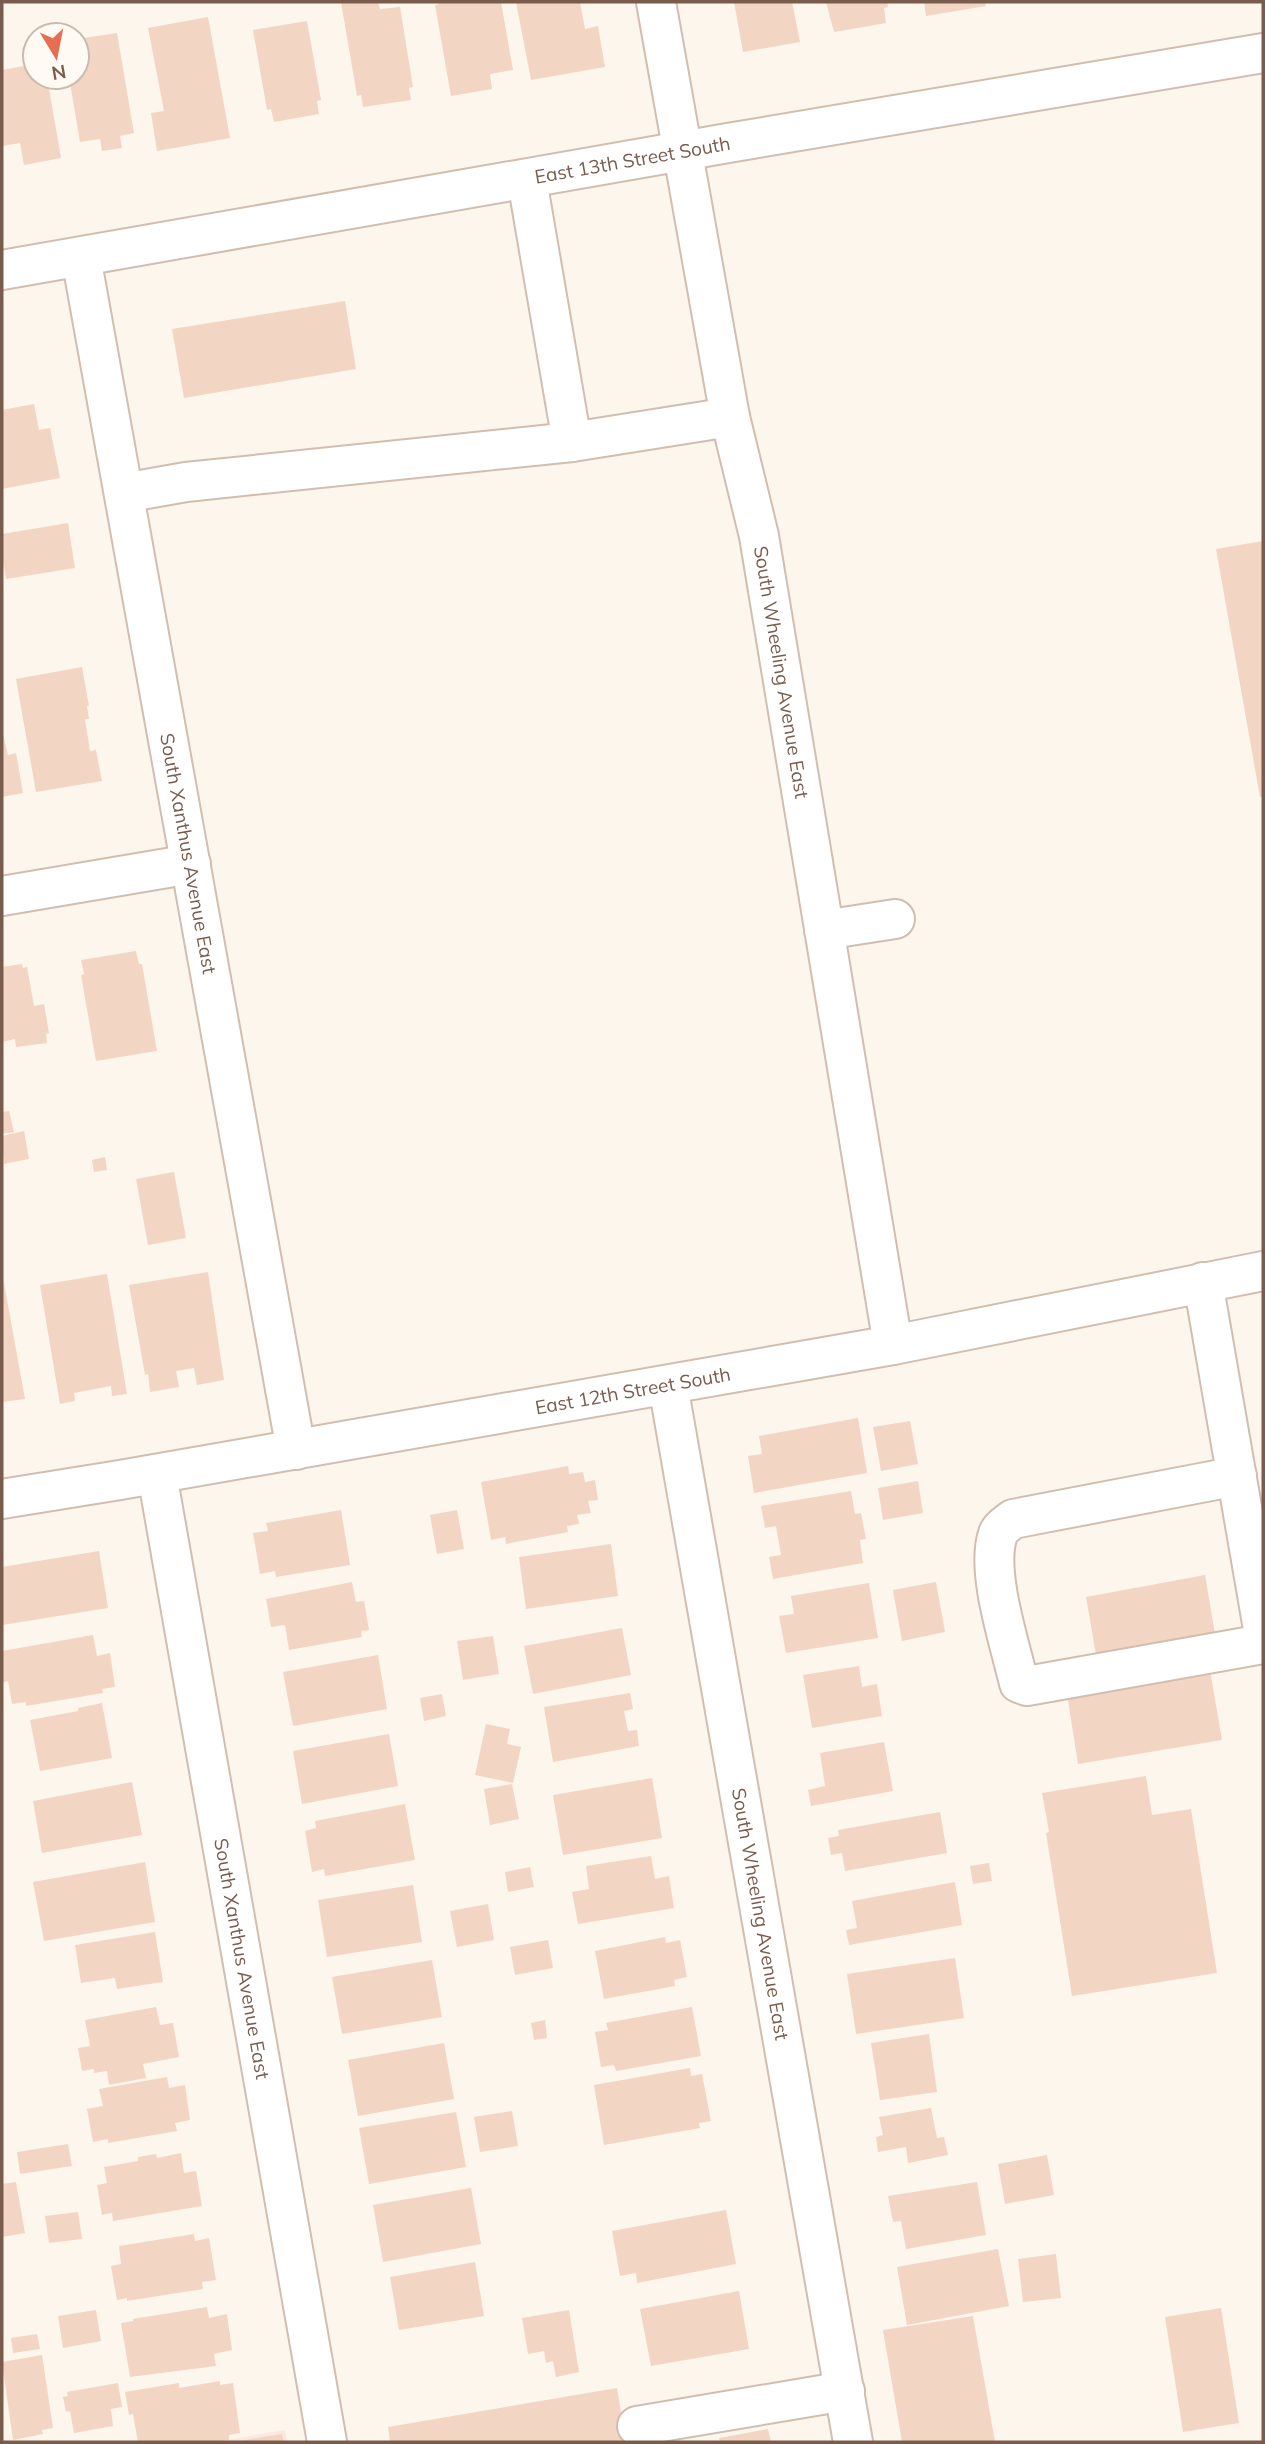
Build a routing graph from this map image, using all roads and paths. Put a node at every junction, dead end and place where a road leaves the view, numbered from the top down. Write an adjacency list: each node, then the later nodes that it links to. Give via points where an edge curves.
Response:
1 (656, 2): 3 (street, South Wheeling Avenue East)
2 (1263, 53): 3 (street, East 13th Street South)
3 (683, 151): 4 (street, East 13th Street South); 7 (street, South Wheeling Avenue East)
4 (527, 180): 5 (street, East 13th Street South); 8 (street)
5 (81, 257): 6 (street, East 13th Street South); 9 (street, South Xanthus Avenue East)
6 (2, 270)
7 (730, 416): 8 (street); 13 (street, South Wheeling Avenue East, via 760,536)
8 (572, 442): 9 (street, via 186,482)
9 (124, 493): 10 (street, South Xanthus Avenue East)
10 (191, 864): 11 (street); 18 (street, South Xanthus Avenue East)
11 (2, 896)
12 (895, 919): 13 (street)
13 (824, 930): 16 (street, South Wheeling Avenue East)
14 (1263, 1271): 15 (street, East 12th Street South)
15 (1203, 1282): 16 (street, East 12th Street South); 20 (street)
16 (893, 1345): 17 (street, East 12th Street South)
17 (668, 1385): 18 (street, East 12th Street South); 24 (street, South Wheeling Avenue East)
18 (296, 1450): 19 (street, East 12th Street South)
19 (157, 1474): 21 (street, East 12th Street South); 26 (street, South Xanthus Avenue East)
20 (1237, 1476): 22 (street); 23 (street, via 1013,1519 999,1531 994,1555 999,1594 1019,1683 1027,1686)
21 (2, 1499)
22 (1263, 1629)
23 (1263, 1644)
24 (845, 2391): 25 (street); 27 (street, South Wheeling Avenue East)
25 (637, 2426)
26 (327, 2442)
27 (853, 2442)

